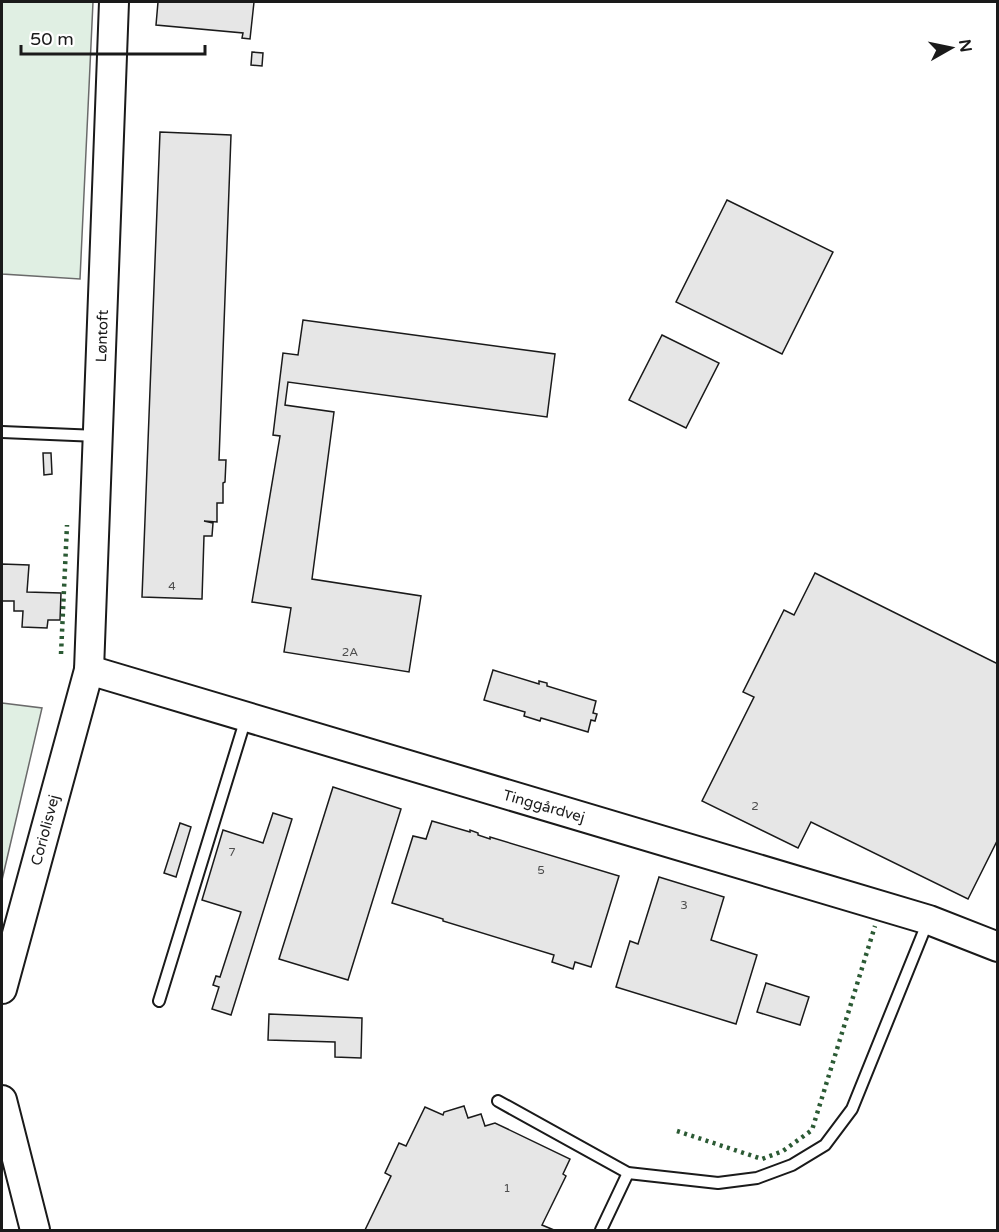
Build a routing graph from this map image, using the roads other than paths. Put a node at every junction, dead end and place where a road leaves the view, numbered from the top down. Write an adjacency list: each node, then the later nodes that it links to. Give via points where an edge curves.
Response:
1 (114, 2): 3 (street, Løntoft)
2 (2, 432): 3 (lane)
3 (98, 436): 4 (street, Løntoft)
4 (89, 670): 5 (street, Tinggårdvej); 8 (street, Coriolisvej)
5 (246, 717): 6 (street, Tinggårdvej); 9 (lane)
6 (929, 920): 7 (street, Tinggårdvej); 12 (lane, via 852,1109 825,1145 792,1165 757,1178 718,1183)
7 (998, 947)
8 (2, 989)
9 (159, 1000)
10 (2, 1100): 13 (street)
11 (498, 1101): 12 (lane)
12 (628, 1173): 14 (lane)
13 (35, 1230)
14 (601, 1230)

